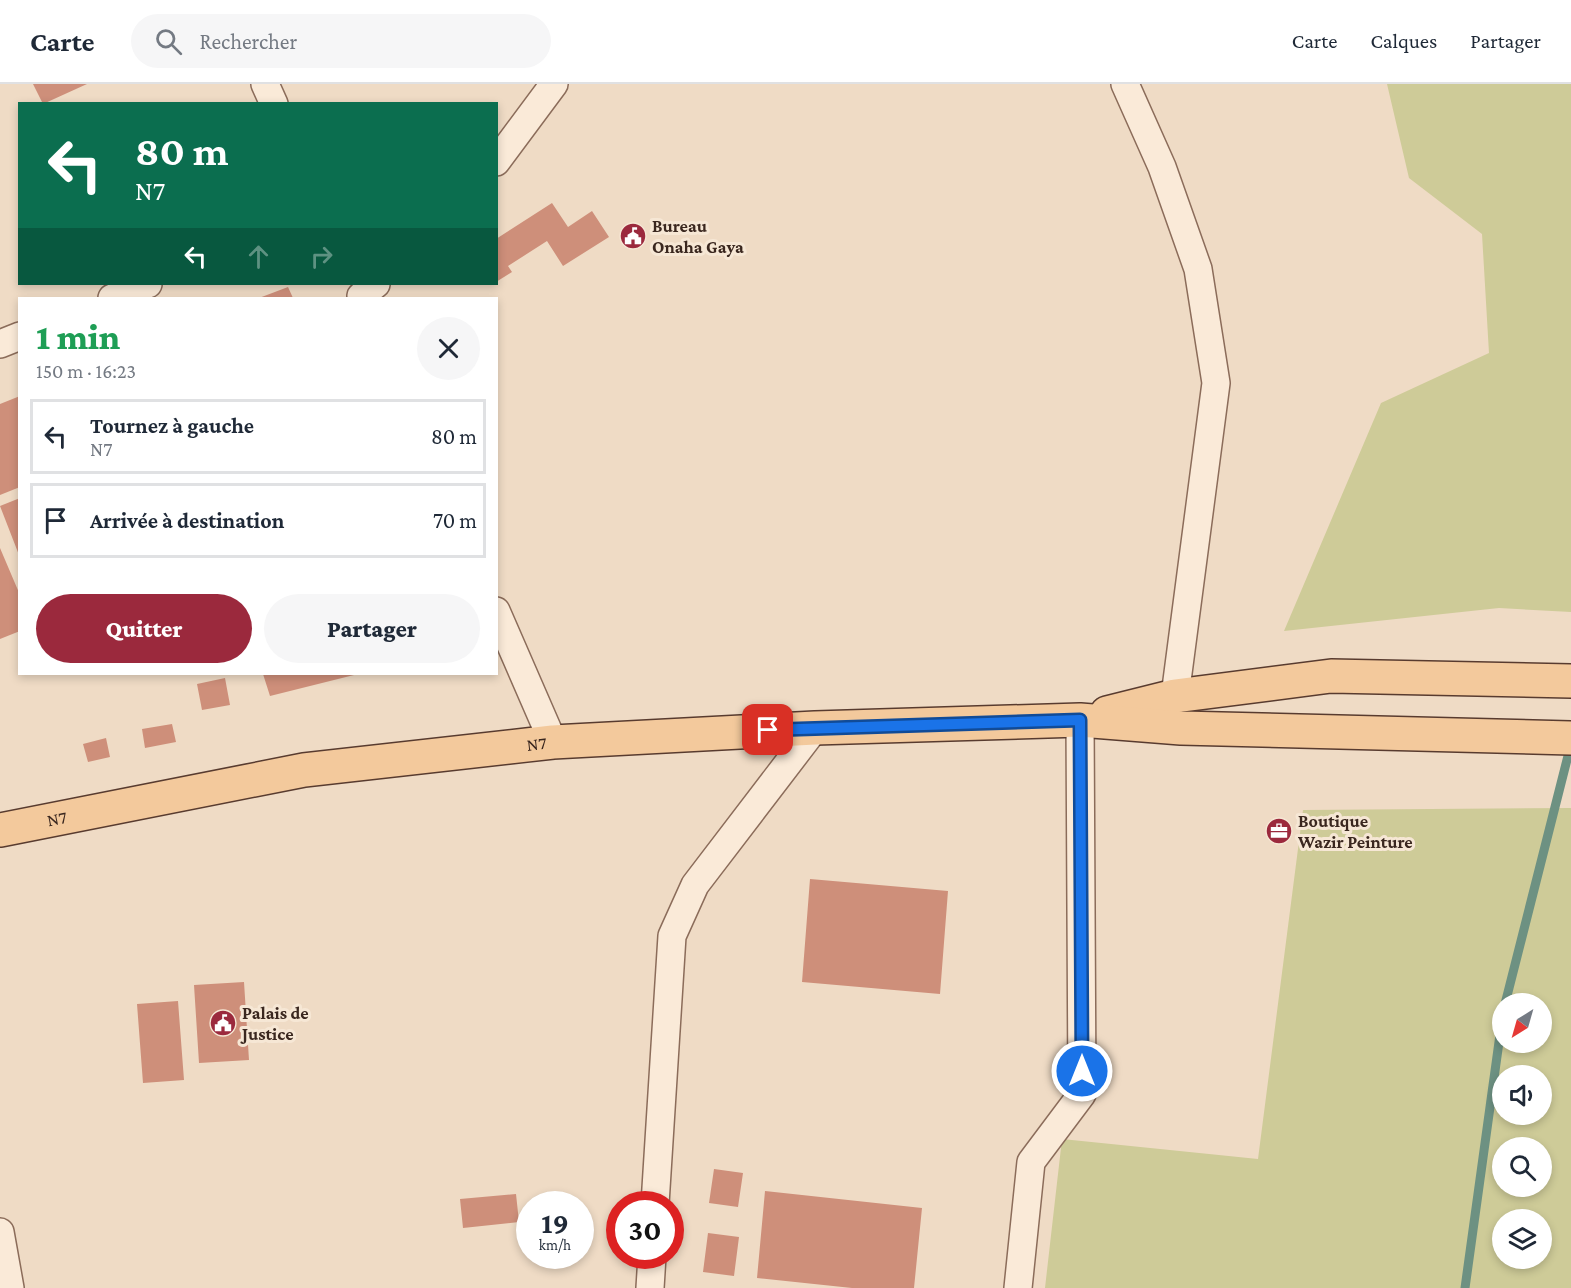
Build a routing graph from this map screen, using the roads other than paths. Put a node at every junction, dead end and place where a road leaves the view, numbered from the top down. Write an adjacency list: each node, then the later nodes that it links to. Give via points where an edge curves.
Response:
1 (265, 84): 4 (street)
2 (554, 84): 5 (street)
3 (1125, 84): 12 (street, via 1162,167 1198,269 1216,383)
4 (273, 102)
5 (498, 159)
6 (145, 285): 7 (street)
7 (114, 297)
8 (18, 337): 9 (street)
9 (0, 344)
10 (498, 616): 16 (street)
11 (1571, 681): 12 (main road, via 1331,676)
12 (1175, 696): 13 (main road)
13 (1080, 720): 14 (main road, N7); 15 (main road, via 1181,728); 23 (street, via 1082,1094 1031,1162)
14 (815, 728): 16 (main road, N7); 18 (street, via 695,885 672,936)
15 (1571, 738)
16 (553, 742): 17 (main road, N7, via 304,770)
17 (0, 830)
18 (656, 1191)
19 (0, 1232): 21 (street)
20 (651, 1269): 22 (street)
21 (10, 1288)
22 (650, 1288)
23 (1018, 1288)

